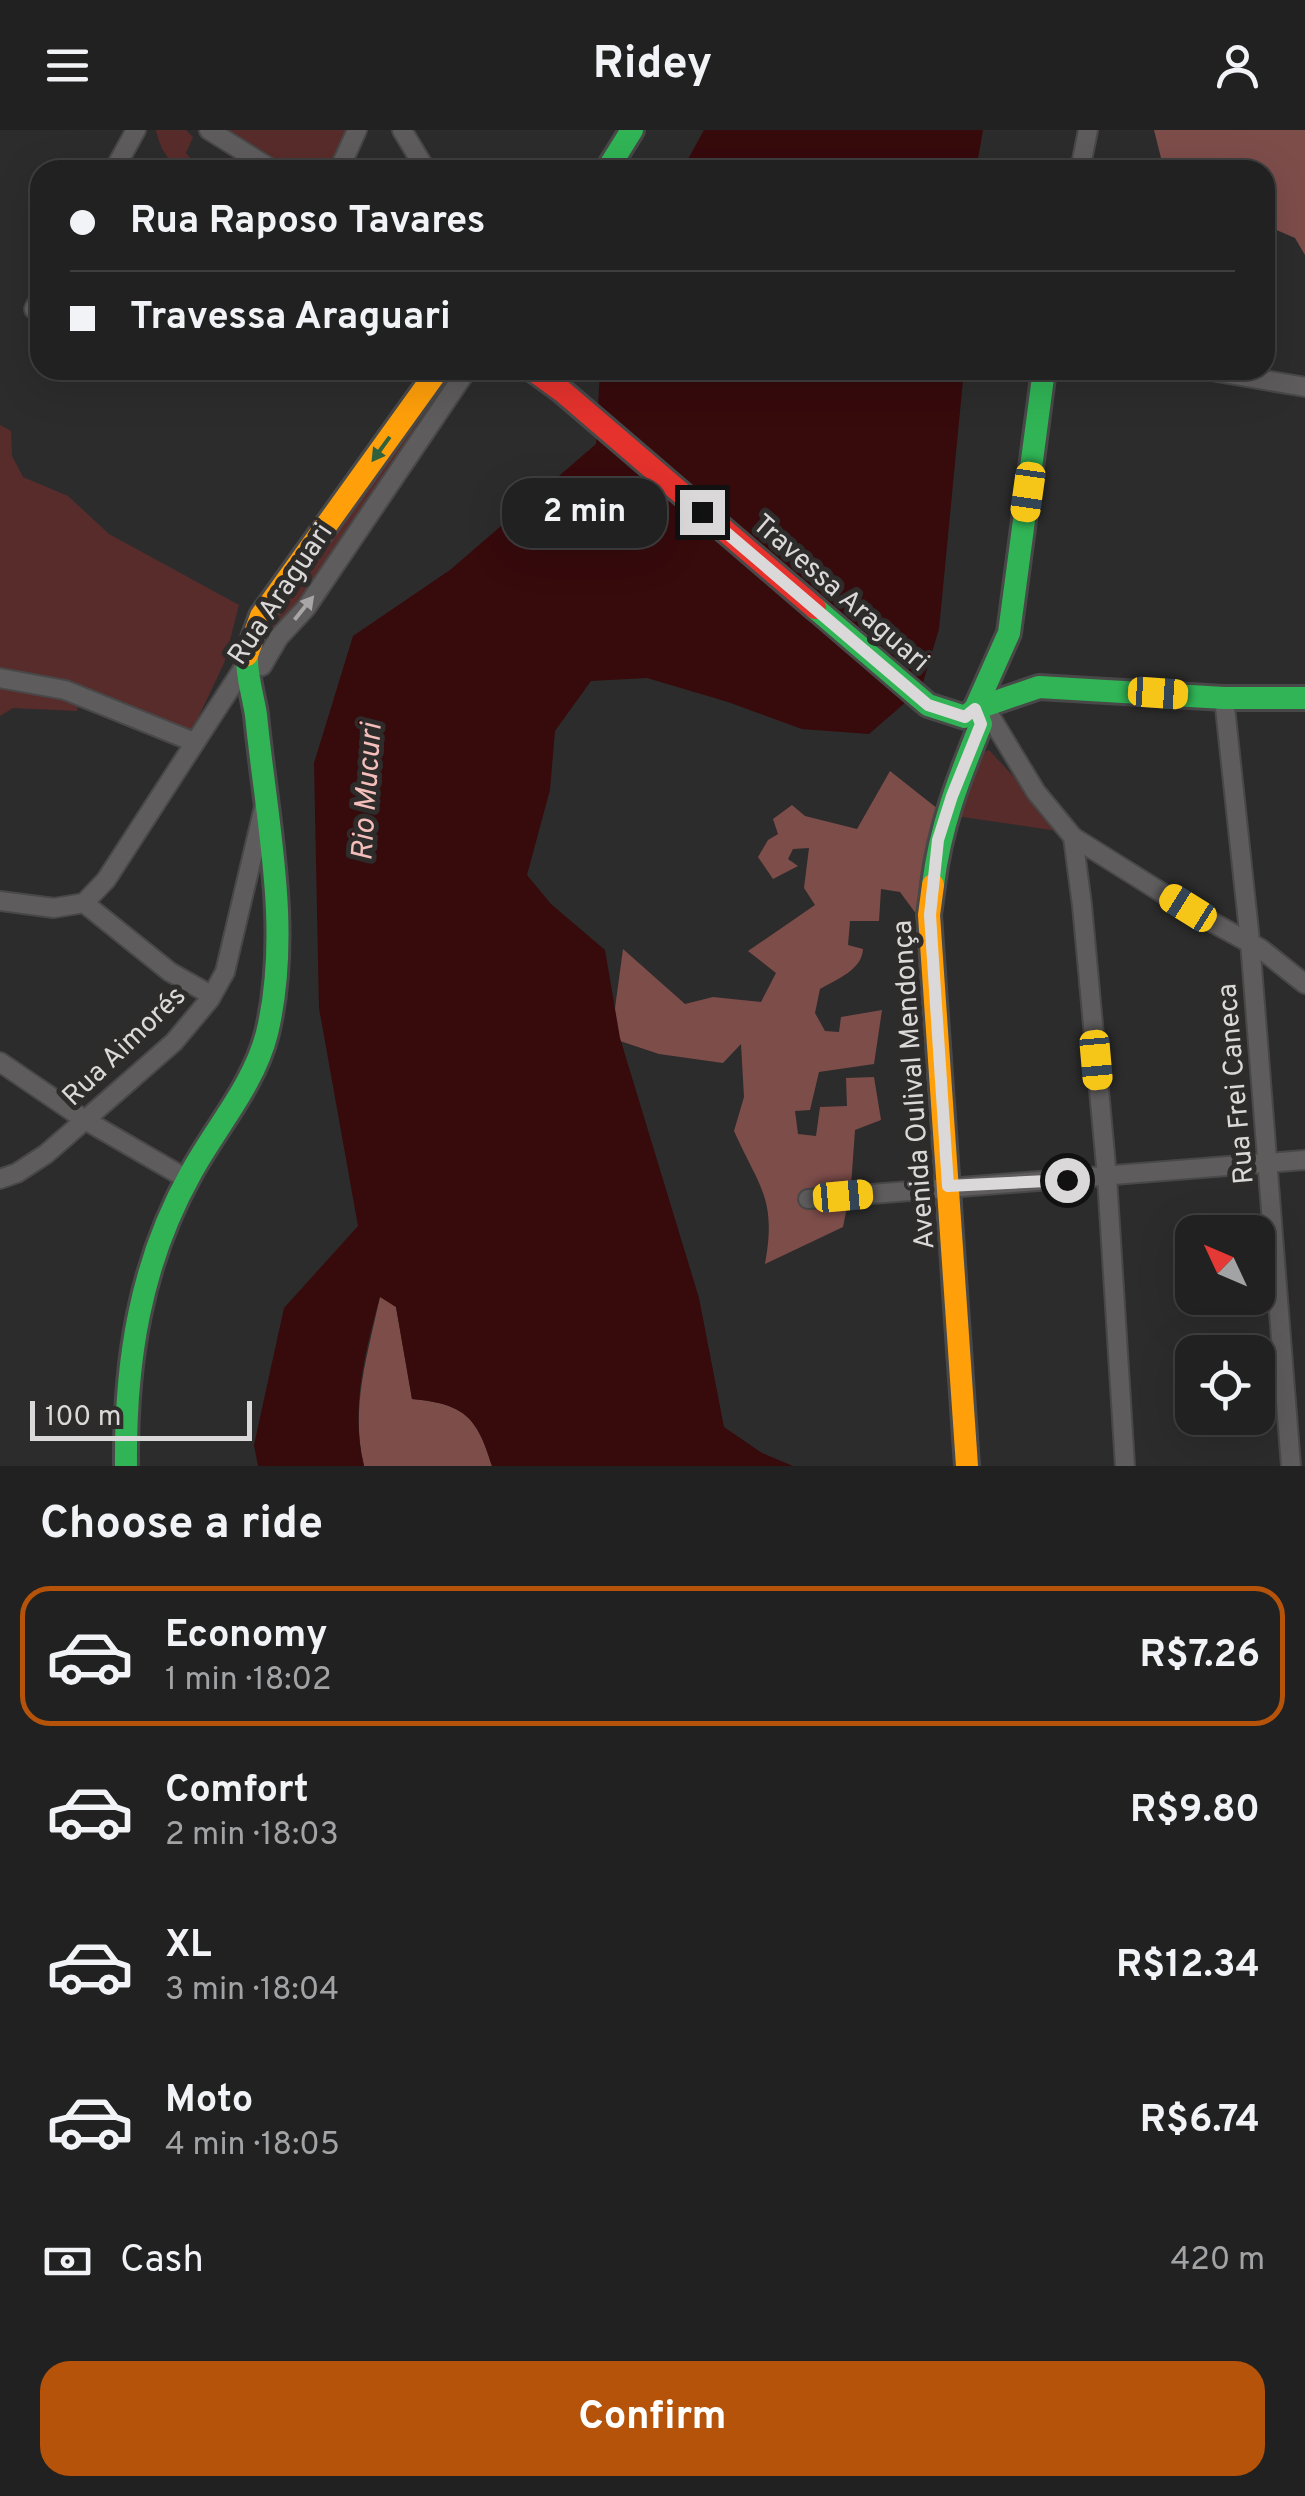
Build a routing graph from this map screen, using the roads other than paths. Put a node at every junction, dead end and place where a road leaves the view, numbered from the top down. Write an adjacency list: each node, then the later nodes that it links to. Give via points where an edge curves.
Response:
1 (136, 130): 7 (street)
2 (210, 130): 8 (street)
3 (357, 130): 9 (street)
4 (402, 130): 10 (street)
5 (1088, 130): 13 (street)
6 (621, 137): 11 (street); 12 (street)
7 (120, 160)
8 (257, 160)
9 (343, 160)
10 (420, 160)
11 (602, 160)
12 (611, 160)
13 (1082, 160)
14 (431, 380): 21 (street, Rua Araguari, one-way to 21, via 260,616)
15 (460, 380): 20 (street, Rua Araguari, one-way to 15)
16 (546, 380): 26 (street, Travessa Araguari, via 928,705 965,717)
17 (1043, 380): 26 (street, Avenida Oulival Mendonça, via 1009,632)
18 (1268, 380): 19 (street)
19 (1305, 386)
20 (267, 655): 21 (street); 23 (street, Rua Araguari)
21 (244, 667): 23 (street, Rua Araguari); 27 (street)
22 (0, 678): 27 (street, via 66,690)
23 (253, 690): 28 (street)
24 (1224, 698): 25 (street); 26 (street, via 1059,686 1020,691); 32 (street, Rua Frei Caneca)
25 (1305, 698)
26 (979, 708): 29 (street); 42 (street, Avenida Oulival Mendonça, via 981,724 938,840 930,915)
27 (194, 742): 31 (street, via 106,880)
28 (266, 798): 34 (street, Rua Aimorés, via 224,972); 41 (street, via 276,901 276,971 266,1035)
29 (1073, 837): 32 (street); 39 (street)
30 (0, 901): 31 (street, via 54,908)
31 (84, 903): 34 (street)
32 (1250, 942): 33 (street); 38 (street, Rua Frei Caneca)
33 (1305, 984)
34 (211, 996): 36 (street, Rua Aimorés, via 174,1042)
35 (0, 1062): 36 (street)
36 (86, 1120): 40 (street, Rua Aimorés, via 46,1154); 41 (street)
37 (1305, 1160): 38 (street)
38 (1268, 1163): 39 (street); 47 (street, Rua Frei Caneca)
39 (1107, 1177): 42 (street); 46 (street)
40 (0, 1179)
41 (187, 1179): 44 (street, via 148,1264 134,1314)
42 (948, 1186): 43 (street); 45 (street, Avenida Oulival Mendonça)
43 (808, 1198)
44 (126, 1466)
45 (967, 1466)
46 (1124, 1466)
47 (1290, 1466)

